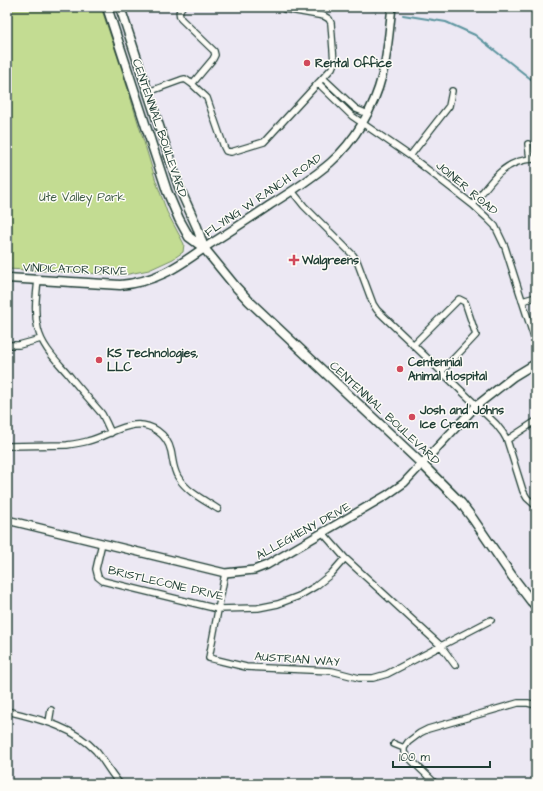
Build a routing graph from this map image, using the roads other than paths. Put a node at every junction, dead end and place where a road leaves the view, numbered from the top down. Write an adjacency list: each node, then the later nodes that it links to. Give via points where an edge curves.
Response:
1 (107, 7): 18 (main road, CENTENNIAL BOULEVARD, via 167,191 189,237)
2 (120, 7): 10 (main road, CENTENNIAL BOULEVARD)
3 (182, 7): 8 (street, via 180,19 214,51 215,55)
4 (282, 7): 6 (street, via 324,16 331,22 334,63)
5 (392, 7): 11 (street, FLYING W RANCH ROAD, via 382,76)
6 (322, 78): 7 (street); 11 (street, via 356,109)
7 (318, 83): 8 (street, via 264,142 231,152 226,151 224,147 207,98); 12 (street, JOINER ROAD, via 352,116)
8 (192, 84): 10 (street, via 185,79)
9 (452, 91): 14 (street, via 449,106)
10 (148, 92): 18 (main road, CENTENNIAL BOULEVARD, via 179,187)
11 (368, 114): 12 (street, FLYING W RANCH ROAD)
12 (363, 123): 14 (street, JOINER ROAD); 16 (street, FLYING W RANCH ROAD, via 331,162)
13 (528, 144): 15 (street)
14 (410, 156): 17 (street, JOINER ROAD)
15 (533, 159): 17 (street, via 518,161 499,173)
16 (292, 191): 18 (street, FLYING W RANCH ROAD); 26 (street, via 353,255 377,310)
17 (473, 206): 22 (street, JOINER ROAD, via 495,226 501,237)
18 (204, 248): 20 (main road, VINDICATOR DRIVE, via 151,280 120,285); 34 (main road, CENTENNIAL BOULEVARD, via 249,301)
19 (7, 278): 20 (main road, VINDICATOR DRIVE)
20 (38, 280): 23 (street, via 36,315)
21 (536, 297): 22 (street)
22 (522, 301): 24 (street, JOINER ROAD)
23 (41, 339): 25 (street, via 19,345); 31 (street, via 102,414)
24 (536, 344)
25 (7, 345)
26 (413, 345): 28 (street); 28 (street, via 459,299 465,302 476,335)
27 (536, 363): 29 (street, ALLEGHENY DRIVE, via 513,377)
28 (441, 372): 29 (street)
29 (476, 406): 32 (street, via 496,424); 34 (street, ALLEGHENY DRIVE)
30 (536, 421): 32 (street)
31 (111, 433): 33 (street, via 67,445); 36 (street, via 127,426 145,425 153,428 169,444 174,470 182,482)
32 (507, 440): 35 (street, via 523,491)
33 (7, 446)
34 (422, 464): 38 (street, ALLEGHENY DRIVE, via 404,483 387,495); 42 (main road, CENTENNIAL BOULEVARD, via 461,503)
35 (536, 506)
36 (218, 509)
37 (7, 520): 39 (street, ALLEGHENY DRIVE)
38 (323, 533): 40 (street); 41 (street, ALLEGHENY DRIVE, via 267,565 254,570)
39 (102, 543): 41 (street, ALLEGHENY DRIVE); 43 (street, BRISTLECONE DRIVE, via 96,569 98,577 103,581)
40 (345, 558): 43 (street, BRISTLECONE DRIVE, via 316,586 299,596 258,608); 45 (street)
41 (225, 573): 43 (street)
42 (536, 606)
43 (218, 609): 45 (street, AUSTRIAN WAY, via 209,658 246,667 317,669 360,678 373,678)
44 (491, 620): 45 (street, AUSTRIAN WAY)
45 (441, 646): 46 (street)
46 (455, 665)
47 (536, 705): 52 (street, via 518,703 428,730 414,737)
48 (51, 710): 50 (street)
49 (7, 711): 50 (street)
50 (49, 722): 53 (street, via 86,742)
51 (394, 744): 52 (street)
52 (404, 748): 54 (street, via 404,753)
53 (120, 784)
54 (436, 784)

